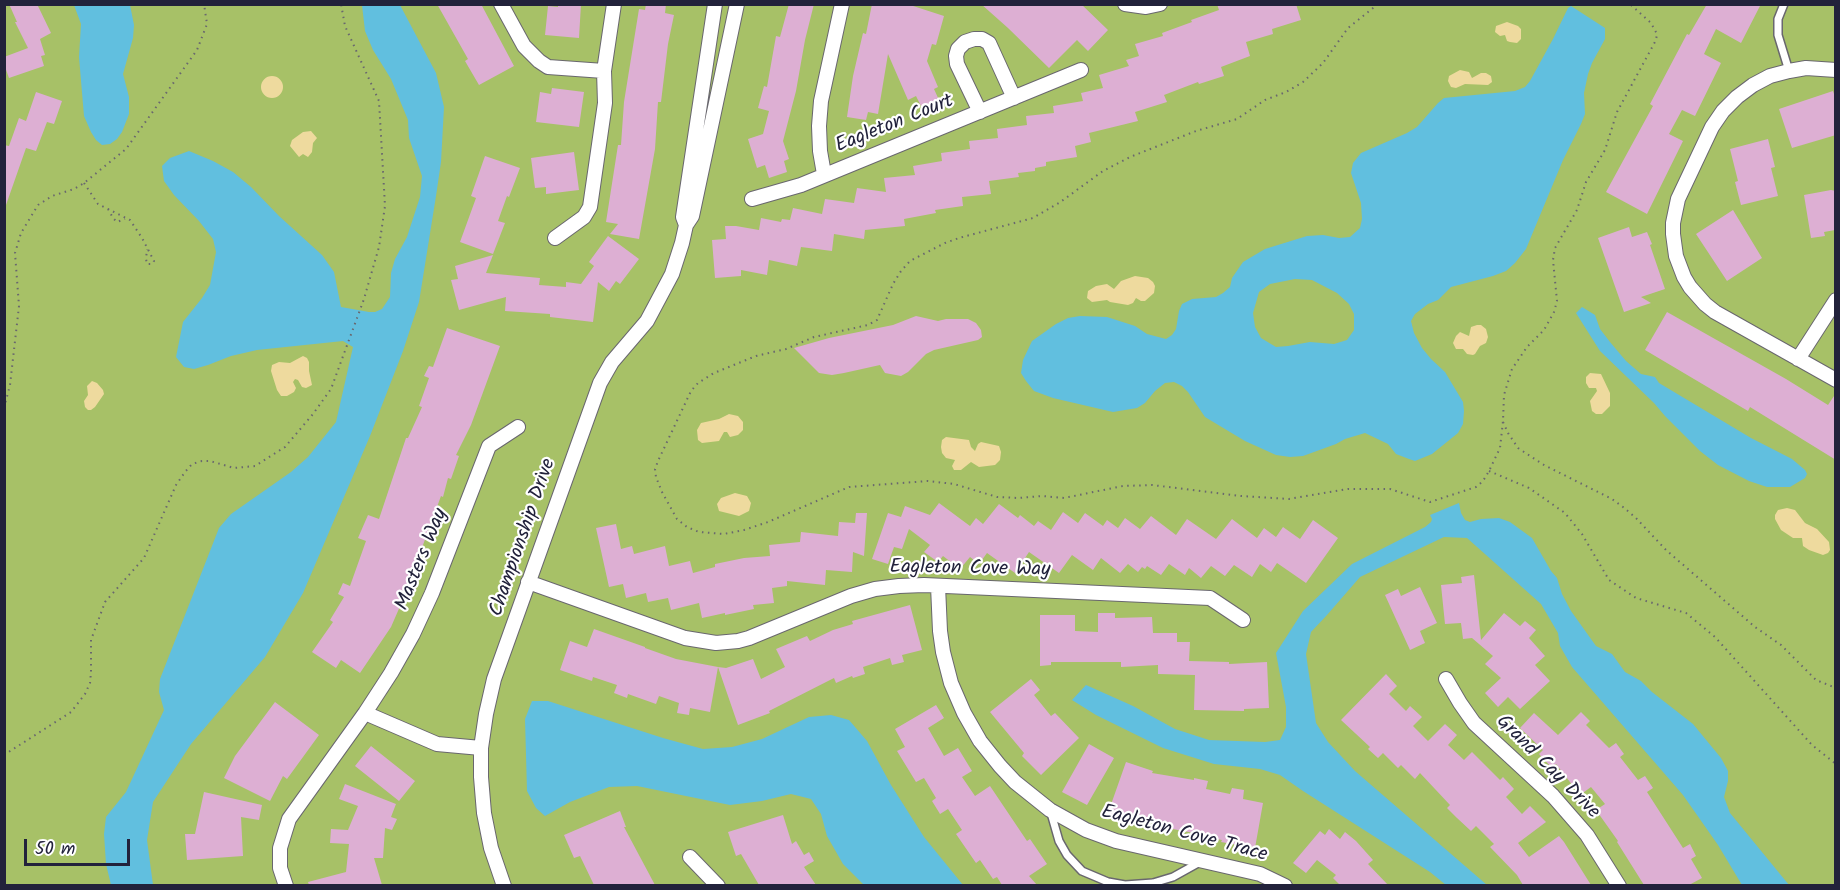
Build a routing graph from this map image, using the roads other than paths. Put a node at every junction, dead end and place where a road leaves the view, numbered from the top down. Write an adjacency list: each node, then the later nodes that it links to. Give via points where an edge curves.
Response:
1 (501, 4): 11 (street, via 524,46 548,67)
2 (614, 4): 11 (street)
3 (715, 4): 17 (street, Championship Drive, via 682,217)
4 (737, 4): 17 (street, Championship Drive, via 692,216)
5 (842, 4): 15 (street, Eagleton Court, via 821,101 820,151)
6 (1125, 4): 7 (street)
7 (1160, 4)
8 (1784, 4): 12 (lane, via 1778,19 1778,35)
9 (1081, 70): 13 (street, Eagleton Court)
10 (1836, 70): 12 (street)
11 (604, 71): 18 (street, via 605,103 590,207 584,217)
12 (1789, 71): 20 (street, via 1753,85 1723,111 1678,199 1672,234 1684,277 1705,304)
13 (1014, 98): 14 (street, Eagleton Court); 14 (street, Eagleton Court, via 989,43 982,39 965,42 958,49 957,64)
14 (980, 112): 15 (street, Eagleton Court)
15 (824, 174): 16 (street, Eagleton Court)
16 (752, 199)
17 (686, 225): 23 (street, Championship Drive, via 672,274 658,302 600,383)
18 (555, 238)
19 (1836, 300): 20 (street)
20 (1798, 359): 21 (street)
21 (1836, 380)
22 (518, 428): 27 (street, Masters Way, via 489,446 413,634)
23 (528, 582): 24 (street, Eagleton Cove Way, via 685,638 716,643 749,638 851,596 899,586); 28 (street, Championship Drive, via 494,679)
24 (938, 586): 25 (street, Eagleton Cove Way, via 1210,598); 29 (street, Eagleton Cove Trace, via 943,652 964,713 980,741 1014,782)
25 (1244, 620)
26 (1446, 679): 36 (street, Grand Cay Drive, via 1474,723 1553,796 1587,835)
27 (364, 713): 28 (street, via 437,744); 32 (street, Masters Way, via 289,819 280,848 280,868)
28 (481, 748): 33 (street, Championship Drive, via 484,813)
29 (1050, 810): 31 (street, Eagleton Cove Trace, via 1116,841); 31 (lane, via 1067,855 1090,876 1125,885 1153,883 1173,877)
30 (690, 857): 34 (street)
31 (1202, 860): 35 (street, Eagleton Cove Trace, via 1260,874)
32 (286, 885)
33 (504, 885)
34 (718, 885)
35 (1285, 885)
36 (1619, 885)

